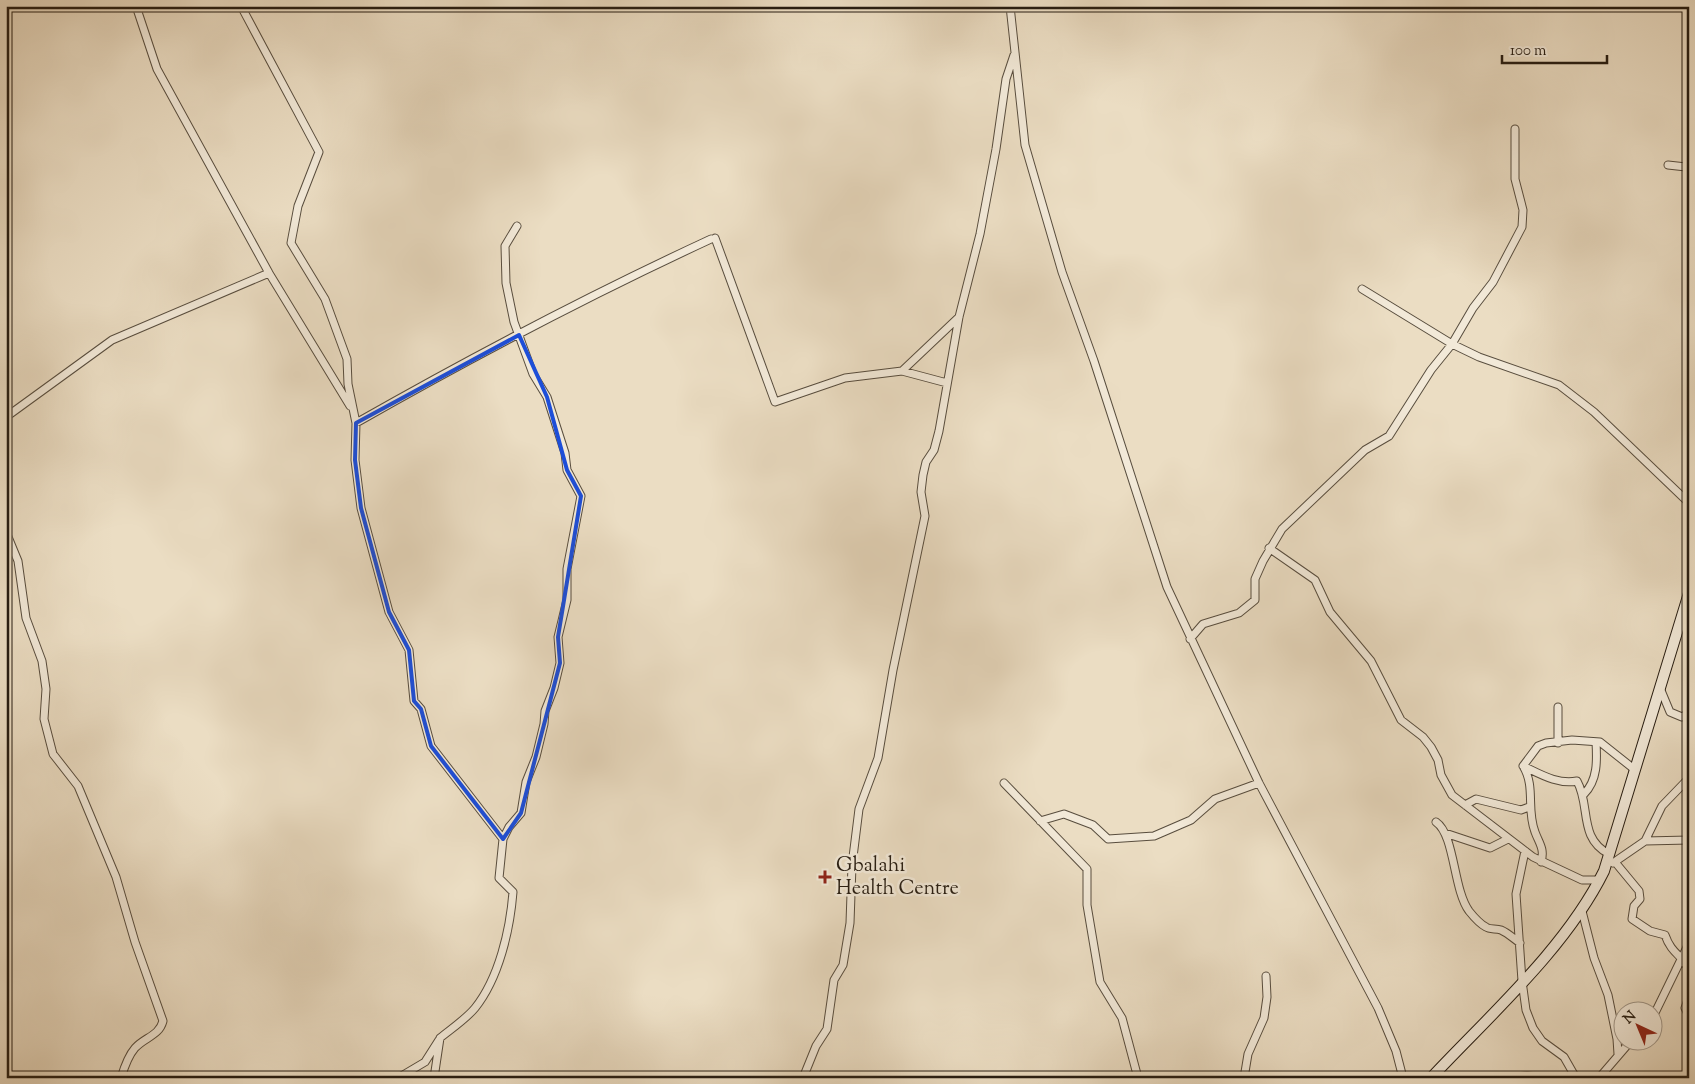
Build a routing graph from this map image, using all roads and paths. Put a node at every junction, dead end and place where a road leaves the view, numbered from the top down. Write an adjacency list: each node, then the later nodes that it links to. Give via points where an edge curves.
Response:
1 (136, 6): 9 (street, via 157,69)
2 (241, 6): 16 (street, via 319,152 298,206 291,244 325,300 346,359)
3 (1010, 6): 4 (street)
4 (1015, 50): 11 (street, via 1006,80 980,234); 23 (street, via 1025,145 1060,263 1156,555)
5 (1515, 129): 13 (street, via 1515,178 1523,210 1522,226 1493,282 1472,308)
6 (1668, 165): 7 (street, via 1686,167)
7 (1689, 172)
8 (517, 226): 12 (street, via 505,246 506,283)
9 (269, 272): 16 (street); 17 (street, via 112,340)
10 (1362, 289): 13 (street)
11 (960, 317): 14 (street); 15 (street)
12 (519, 335): 14 (street, via 626,278 713,238 775,402 845,378); 18 (street); 40 (street, via 533,374 547,397 567,470 581,496 567,569 567,600 558,637 560,663 545,711 536,757 526,782 521,813)
13 (1452, 344): 19 (street, via 1507,368 1559,385 1594,412); 21 (street, via 1431,370 1389,436 1365,450 1288,523)
14 (902, 372): 15 (street)
15 (947, 383): 64 (street, via 934,450 923,475 921,492 925,516 892,670 878,758 859,809 852,865 850,923 843,964 834,980 827,1029 816,1046)
16 (353, 411): 18 (street)
17 (6, 417)
18 (356, 423): 40 (street, via 355,460 361,508 389,612 409,650 414,700 421,709 431,746)
19 (1689, 503)
20 (6, 532): 61 (street, via 18,561 26,618 42,661 46,689 44,719 53,754 78,786 108,859 163,1020 156,1034 134,1048)
21 (1269, 548): 23 (street, via 1256,579 1255,600 1239,613 1203,624); 35 (street, via 1316,580 1330,612 1371,661 1401,720 1431,747 1452,795)
22 (1688, 597): 24 (street)
23 (1190, 639): 32 (street)
24 (1659, 688): 26 (street, via 1670,712 1682,717); 30 (street)
25 (1558, 707): 28 (street)
26 (1689, 712)
27 (1596, 742): 28 (street, via 1572,740); 30 (street); 34 (street, via 1597,766)
28 (1558, 743): 29 (street, via 1538,746)
29 (1523, 766): 34 (street, via 1549,778 1568,782 1577,780); 36 (street, via 1532,796)
30 (1634, 769): 45 (street)
31 (1689, 778): 43 (street, via 1662,806)
32 (1259, 783): 37 (street, via 1215,799 1191,820 1154,836 1108,838 1093,825 1064,814); 67 (street, via 1378,1008)
33 (1004, 784): 37 (street)
34 (1584, 794): 45 (street, via 1589,833 1596,848)
35 (1465, 805): 36 (street, via 1476,799 1520,810); 41 (street)
36 (1529, 807): 46 (street, via 1534,832 1542,845)
37 (1040, 821): 65 (street, via 1087,869 1087,905 1100,982 1122,1018)
38 (1436, 822): 39 (street)
39 (1444, 833): 41 (street, via 1490,848); 49 (street, via 1456,882 1469,911 1486,928 1500,930)
40 (503, 839): 58 (street, via 499,878 512,892 506,938 492,978 475,1008)
41 (1508, 839): 44 (street)
42 (1689, 840): 43 (street)
43 (1646, 841): 45 (street)
44 (1525, 851): 46 (street); 49 (street, via 1516,894)
45 (1612, 858): 47 (street); 51 (street, via 1639,891 1640,899 1634,906 1632,918 1650,931 1665,935 1670,950)
46 (1541, 862): 47 (street, via 1582,880)
47 (1602, 875): 48 (street)
48 (1582, 911): 54 (street); 59 (street, via 1608,995 1618,1039)
49 (1520, 943): 54 (street)
50 (1689, 943): 51 (street)
51 (1682, 958): 52 (street); 56 (street)
52 (1689, 970)
53 (1266, 976): 66 (street, via 1264,1018 1248,1054)
54 (1522, 981): 60 (street); 70 (street, via 1526,1010 1533,1028 1542,1041 1564,1058)
55 (1689, 997): 57 (street, via 1685,1008)
56 (1660, 1002)
57 (1689, 1016)
58 (440, 1038): 62 (street, via 425,1062); 63 (street)
59 (1618, 1054): 71 (street)
60 (1438, 1076)
61 (121, 1078)
62 (398, 1078)
63 (434, 1078)
64 (804, 1078)
65 (1138, 1078)
66 (1244, 1078)
67 (1403, 1078)
68 (1505, 1078): 69 (street)
69 (1550, 1078)
70 (1576, 1078)
71 (1599, 1078)

